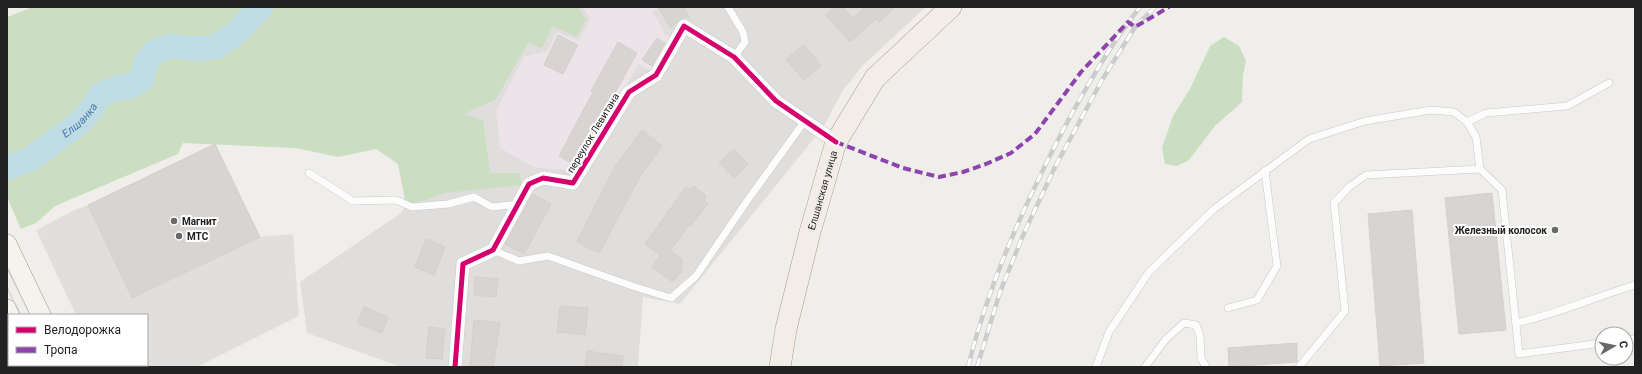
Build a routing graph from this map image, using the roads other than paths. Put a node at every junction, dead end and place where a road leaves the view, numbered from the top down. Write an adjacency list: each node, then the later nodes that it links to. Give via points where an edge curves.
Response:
1 (728, 7): 3 (lane, via 743,32 745,42)
2 (951, 7): 7 (main road, Елшанская улица, via 875,78)
3 (734, 57): 5 (street, via 776,101); 11 (street, переулок Левитана, via 684,26 656,75 629,92 573,183 543,178 529,184)
4 (1609, 84): 6 (lane, via 1567,106 1486,113)
5 (804, 122): 7 (street); 13 (lane, via 696,276 672,298 548,256 519,262)
6 (1467, 122): 8 (lane, via 1476,137); 9 (lane, via 1454,112 1431,110 1365,121 1309,139)
7 (836, 142): 20 (main road, Елшанская улица, via 810,232)
8 (1480, 169): 17 (lane, via 1502,190); 24 (lane, via 1366,175 1349,187 1334,203 1345,312)
9 (1265, 170): 15 (lane, via 1277,266 1257,300); 21 (lane, via 1214,209 1149,272 1109,332)
10 (309, 173): 11 (lane, via 353,201 396,200 412,207 448,204 474,197 492,207)
11 (518, 204): 13 (street, переулок Левитана)
12 (7, 244): 16 (main road)
13 (493, 250): 19 (street, via 463,264)
14 (1635, 285): 17 (lane, via 1542,317)
15 (1228, 308)
16 (40, 314)
17 (1516, 323): 18 (lane, via 1519,354)
18 (1594, 345)
19 (455, 367)
20 (780, 367)
21 (1096, 367)
22 (1145, 367): 23 (lane, via 1166,339 1184,323 1196,325 1200,336 1201,358)
23 (1206, 367)
24 (1299, 367)

